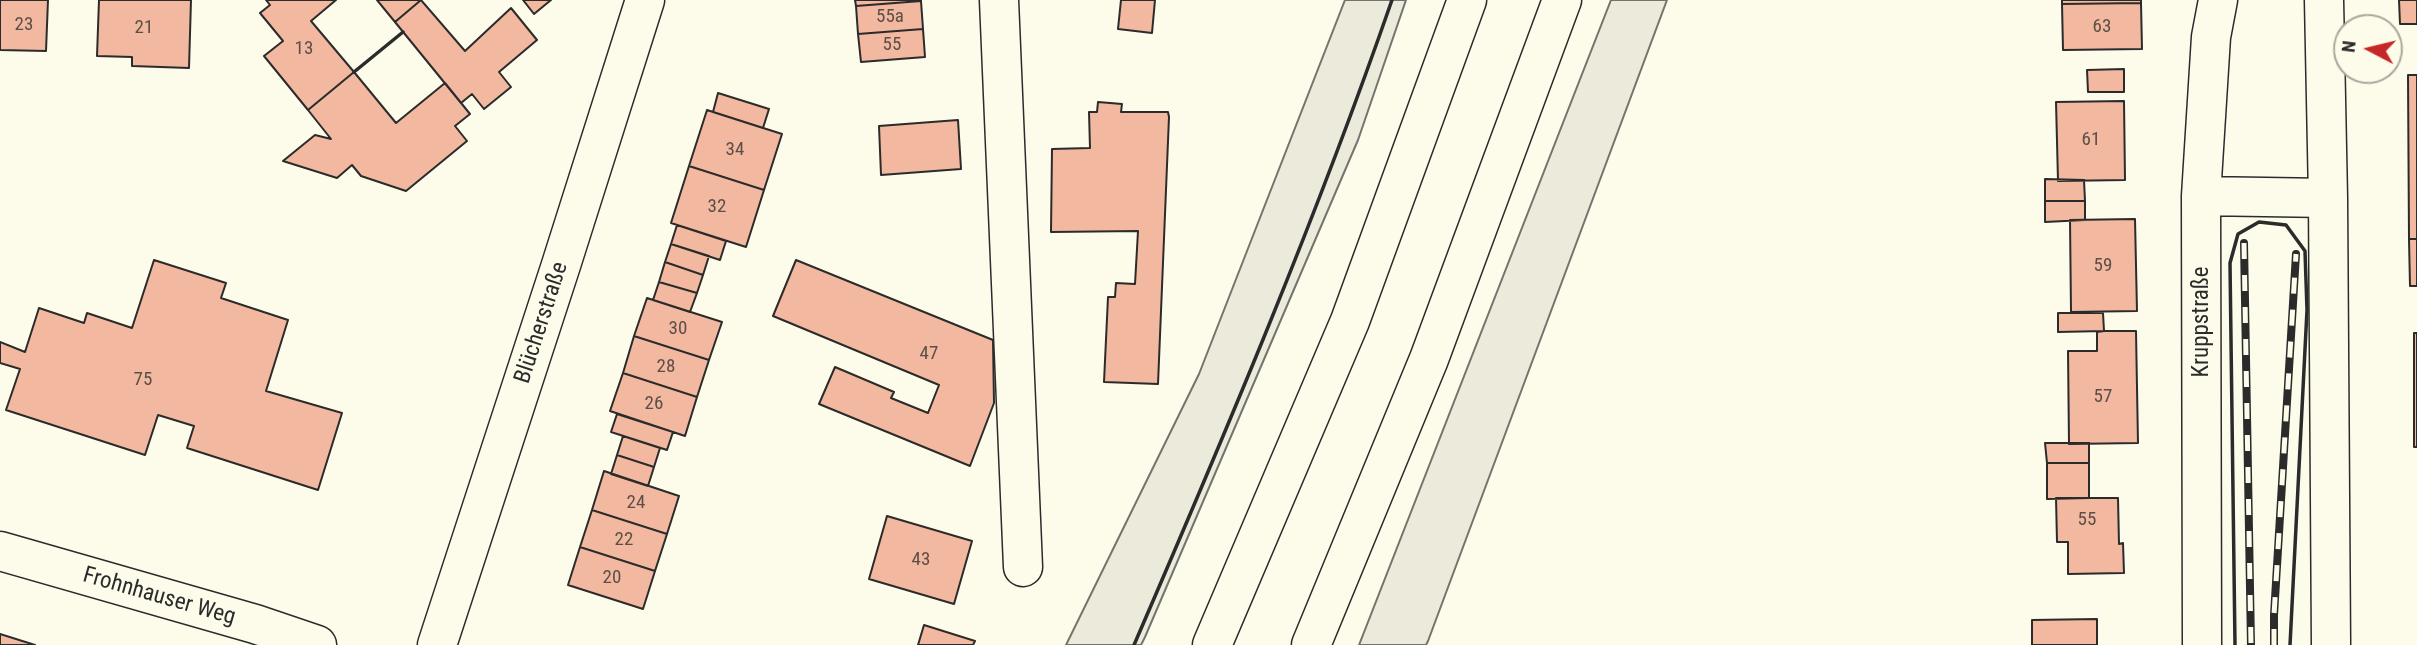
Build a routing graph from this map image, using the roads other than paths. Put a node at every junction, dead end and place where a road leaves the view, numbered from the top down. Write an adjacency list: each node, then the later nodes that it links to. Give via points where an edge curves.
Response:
1 (645, 0): 12 (main road, Blücherstraße)
2 (999, 0): 10 (main road)
3 (1467, 0): 13 (main road, via 1350,321)
4 (1562, 0): 14 (main road, via 1429,359)
5 (2218, 0): 7 (main road, Kruppstraße, via 2211,37)
6 (2324, 0): 8 (main road)
7 (2201, 197): 8 (main road); 15 (main road, Kruppstraße)
8 (2328, 198): 16 (main road)
9 (0, 551): 11 (main road, Frohnhauser Weg)
10 (1023, 566)
11 (317, 645)
12 (437, 645)
13 (1212, 645)
14 (1311, 645)
15 (2202, 645)
16 (2331, 645)

